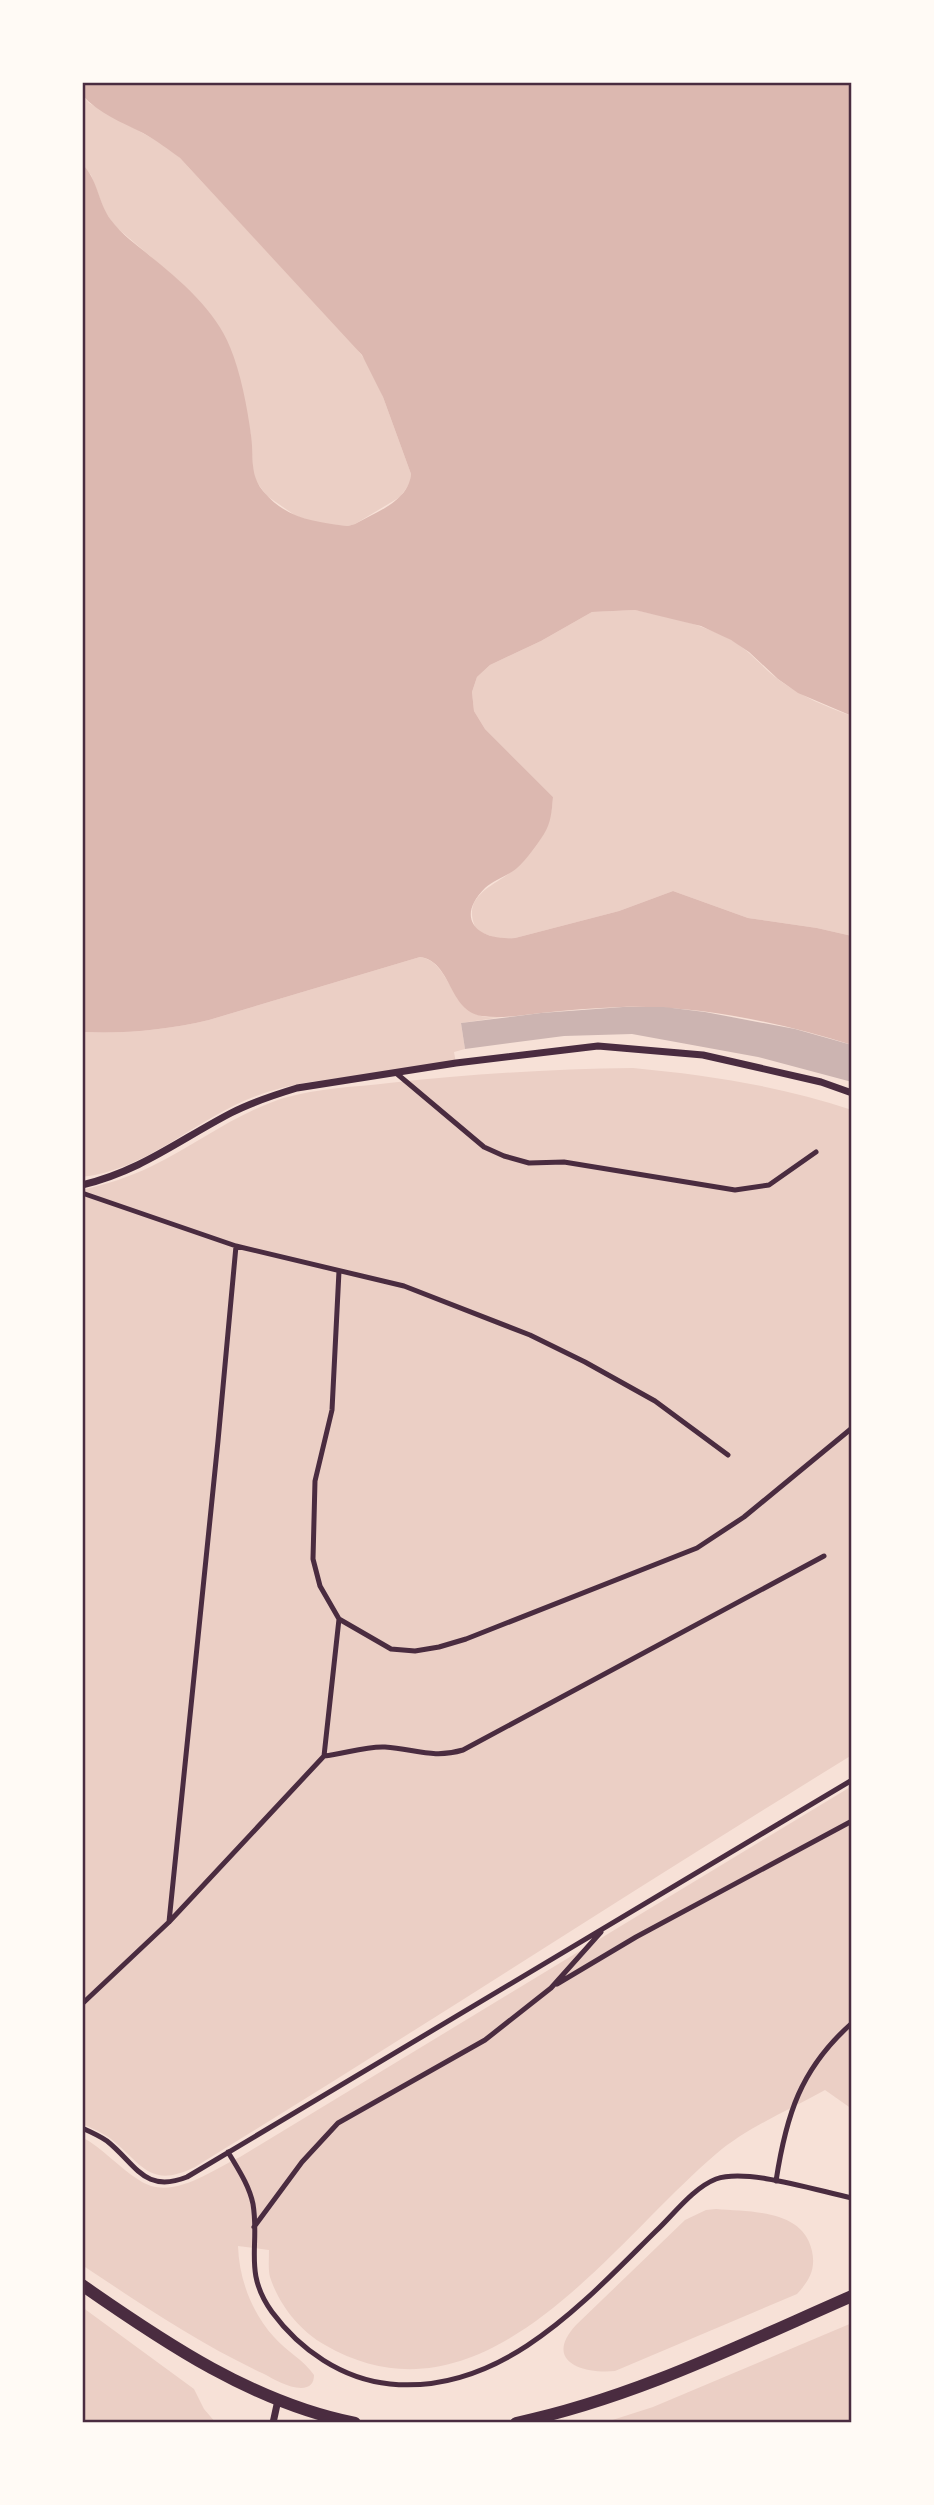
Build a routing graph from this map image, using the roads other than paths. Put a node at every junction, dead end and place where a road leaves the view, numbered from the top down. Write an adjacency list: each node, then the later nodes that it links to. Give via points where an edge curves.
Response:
1 (396, 1073): 2 (street, via 598,1046 704,1055); 3 (lane, via 484,1147 530,1163 564,1162 735,1190 769,1185); 4 (street, via 297,1088 262,1099 137,1167)
2 (852, 1093)
3 (816, 1152)
4 (82, 1185)
5 (82, 1193): 6 (lane)
6 (236, 1246): 7 (lane); 15 (lane)
7 (340, 1271): 9 (lane, via 404,1286 530,1335 655,1401); 11 (lane, via 332,1410 315,1482 312,1534 320,1586)
8 (852, 1428): 11 (lane, via 744,1517 697,1548 478,1635 415,1651 391,1649)
9 (728, 1455)
10 (824, 1556): 12 (lane, via 463,1750 430,1755 384,1747)
11 (339, 1619): 12 (lane)
12 (324, 1756): 15 (lane)
13 (852, 1780): 16 (lane)
14 (852, 1821): 17 (lane, via 635,1937)
15 (169, 1922): 18 (lane)
16 (606, 1926): 17 (lane); 21 (lane)
17 (551, 1988): 24 (lane, via 485,2040 338,2123 302,2162)
18 (82, 2004)
19 (852, 2024): 22 (lane, via 816,2063 794,2100)
20 (82, 2128): 21 (lane, via 107,2141 147,2179 161,2183 187,2177)
21 (228, 2152): 24 (lane, via 247,2184)
22 (776, 2181): 23 (lane); 24 (lane, via 731,2176 708,2184 545,2334 475,2373 439,2384 376,2382 346,2373 316,2356 288,2332 257,2282 252,2256)
23 (852, 2197)
24 (254, 2227)
25 (82, 2285): 27 (street, via 173,2346)
26 (852, 2296): 30 (street, via 603,2401)
27 (278, 2400): 28 (street); 29 (street)
28 (273, 2423)
29 (355, 2423)
30 (516, 2423)

